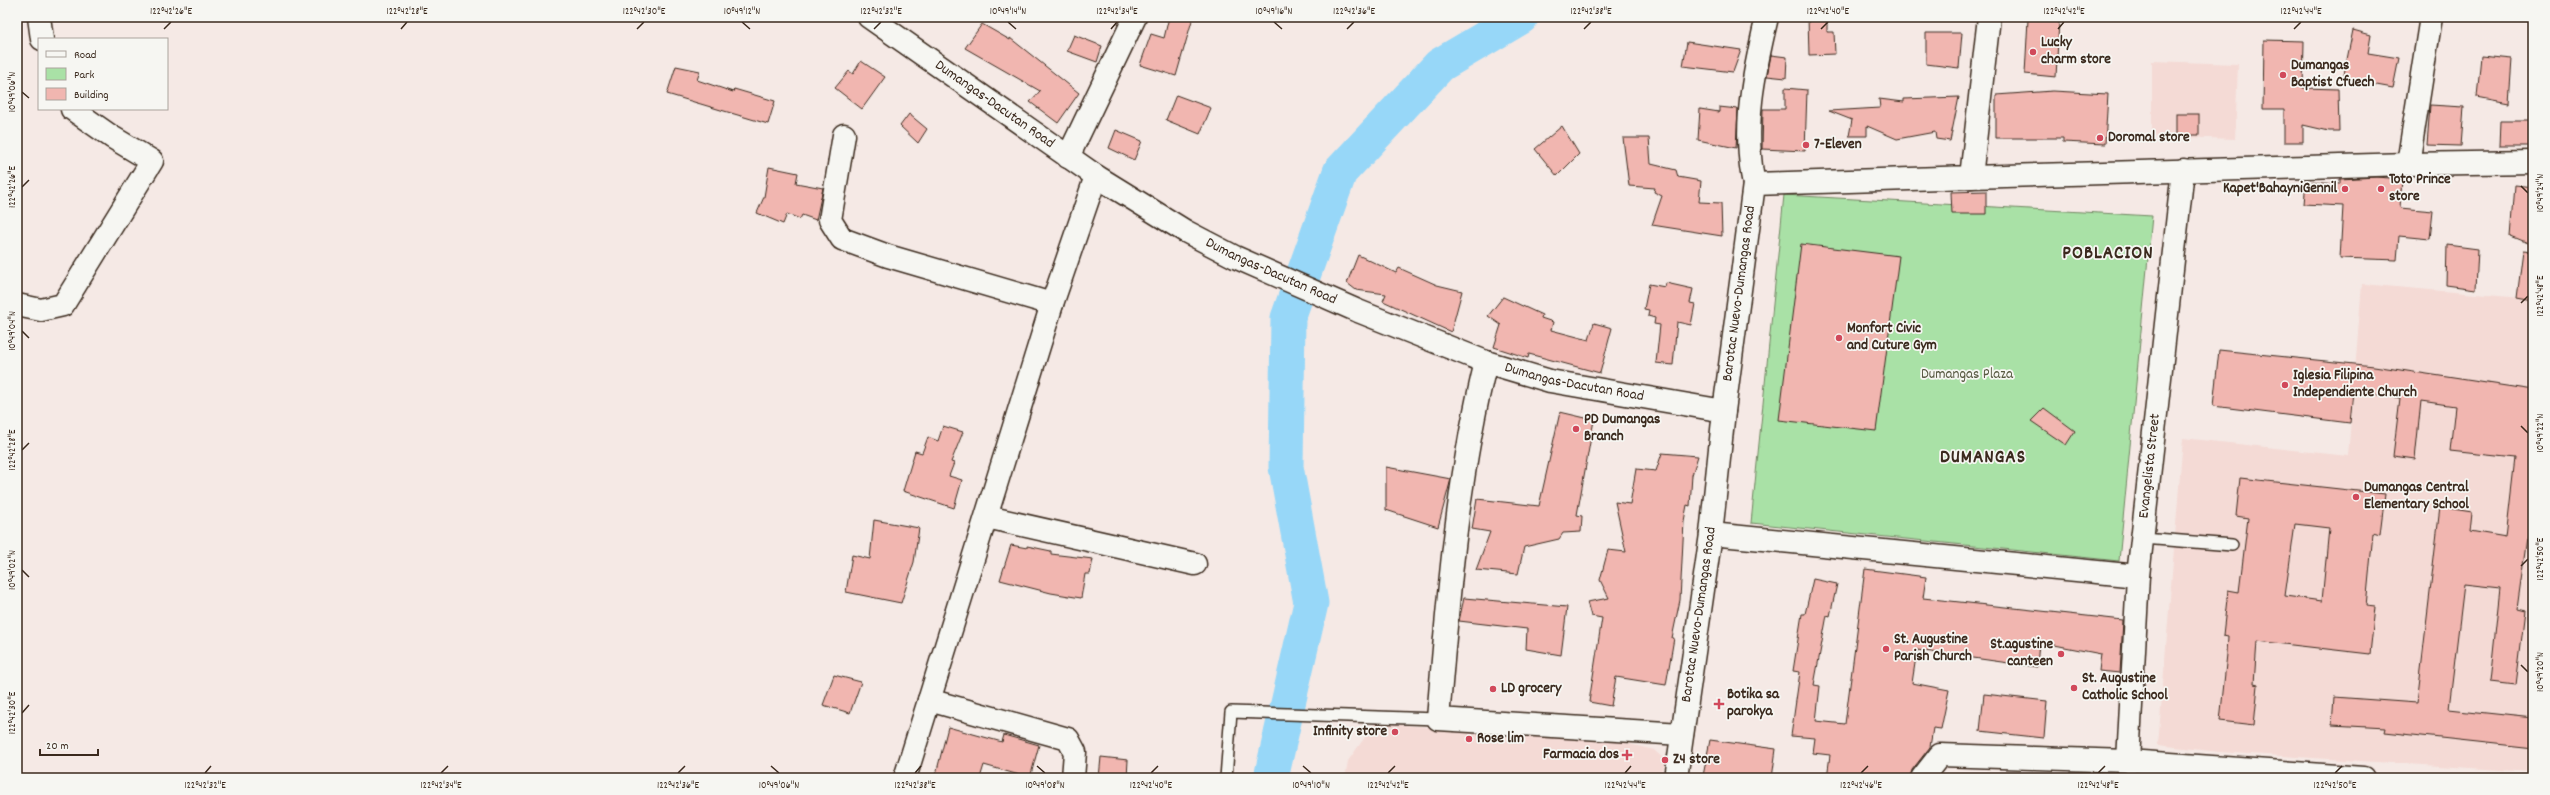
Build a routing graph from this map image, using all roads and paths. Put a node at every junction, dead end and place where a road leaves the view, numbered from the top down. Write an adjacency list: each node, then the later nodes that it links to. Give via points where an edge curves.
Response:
1 (40, 17): 7 (street)
2 (869, 17): 10 (street, Dumangas-Dacutan Road)
3 (1135, 17): 10 (street)
4 (1767, 17): 16 (street, via 1749,110 1748,142)
5 (1988, 17): 15 (street)
6 (2431, 17): 12 (street)
7 (42, 38)
8 (74, 110): 18 (street, via 152,161 63,305 41,310)
9 (844, 135): 17 (street, via 830,220 842,239 888,256)
10 (1068, 157): 14 (street, Dumangas-Dacutan Road)
11 (2533, 162): 12 (street, Barotac Nuevo-Dumangas Road)
12 (2408, 164): 13 (street, Barotac Nuevo-Dumangas Road)
13 (2183, 170): 15 (street, Barotac Nuevo-Dumangas Road); 23 (street, Evangelista Street)
14 (1096, 176): 17 (street); 19 (street, Dumangas-Dacutan Road, via 1185,232 1235,258)
15 (1971, 177): 16 (street, Barotac Nuevo-Dumangas Road)
16 (1754, 184): 20 (street, Barotac Nuevo-Dumangas Road)
17 (1052, 304): 21 (street)
18 (17, 305)
19 (1486, 362): 20 (street, Dumangas-Dacutan Road, via 1550,380); 28 (street, via 1472,417 1452,562)
20 (1724, 410): 22 (street, Barotac Nuevo-Dumangas Road)
21 (987, 517): 25 (street); 27 (street)
22 (1711, 534): 26 (street); 29 (street, Barotac Nuevo-Dumangas Road)
23 (2143, 538): 24 (lane); 26 (street, Evangelista Street)
24 (2232, 545)
25 (1195, 564)
26 (2138, 576): 30 (street, Evangelista Street)
27 (929, 700): 31 (street); 32 (street, via 1068,739 1075,752)
28 (1438, 719): 29 (street); 33 (lane, via 1231,712)
29 (1682, 734): 34 (street, Barotac Nuevo-Dumangas Road)
30 (2128, 762): 35 (street, via 1940,755); 36 (street)
31 (905, 778)
32 (1073, 778)
33 (1226, 778)
34 (1676, 778)
35 (1922, 778)
36 (2364, 778)

